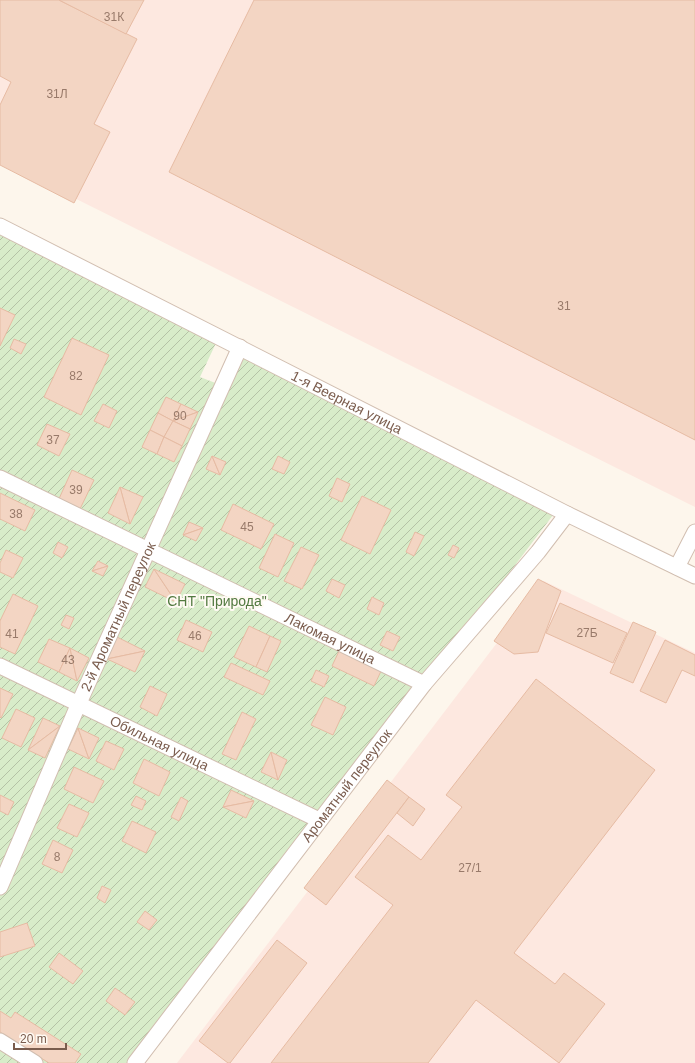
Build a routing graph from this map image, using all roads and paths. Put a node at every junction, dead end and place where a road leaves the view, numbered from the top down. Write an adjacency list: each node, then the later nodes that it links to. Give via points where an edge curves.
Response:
1 (0, 226): 2 (street, 1-я Веерная улица)
2 (240, 347): 4 (street, 1-я Веерная улица); 6 (street, 2-й Ароматный переулок)
3 (0, 478): 6 (street, Лакомая улица)
4 (567, 514): 7 (street, 1-я Веерная улица); 10 (street, Ароматный переулок, via 538,552)
5 (695, 532): 7 (street)
6 (148, 550): 10 (street, Лакомая улица); 11 (street, 2-й Ароматный переулок)
7 (677, 567): 8 (street, 1-я Веерная улица)
8 (695, 576)
9 (0, 666): 11 (street, Обильная улица)
10 (424, 684): 12 (street, Ароматный переулок)
11 (79, 703): 12 (street, Обильная улица); 13 (street, 2-й Ароматный переулок)
12 (319, 820): 17 (street, Ароматный переулок)
13 (6, 857): 14 (street, 2-й Ароматный переулок)
14 (0, 887)
15 (0, 1040): 16 (street)
16 (35, 1063)
17 (135, 1063)

